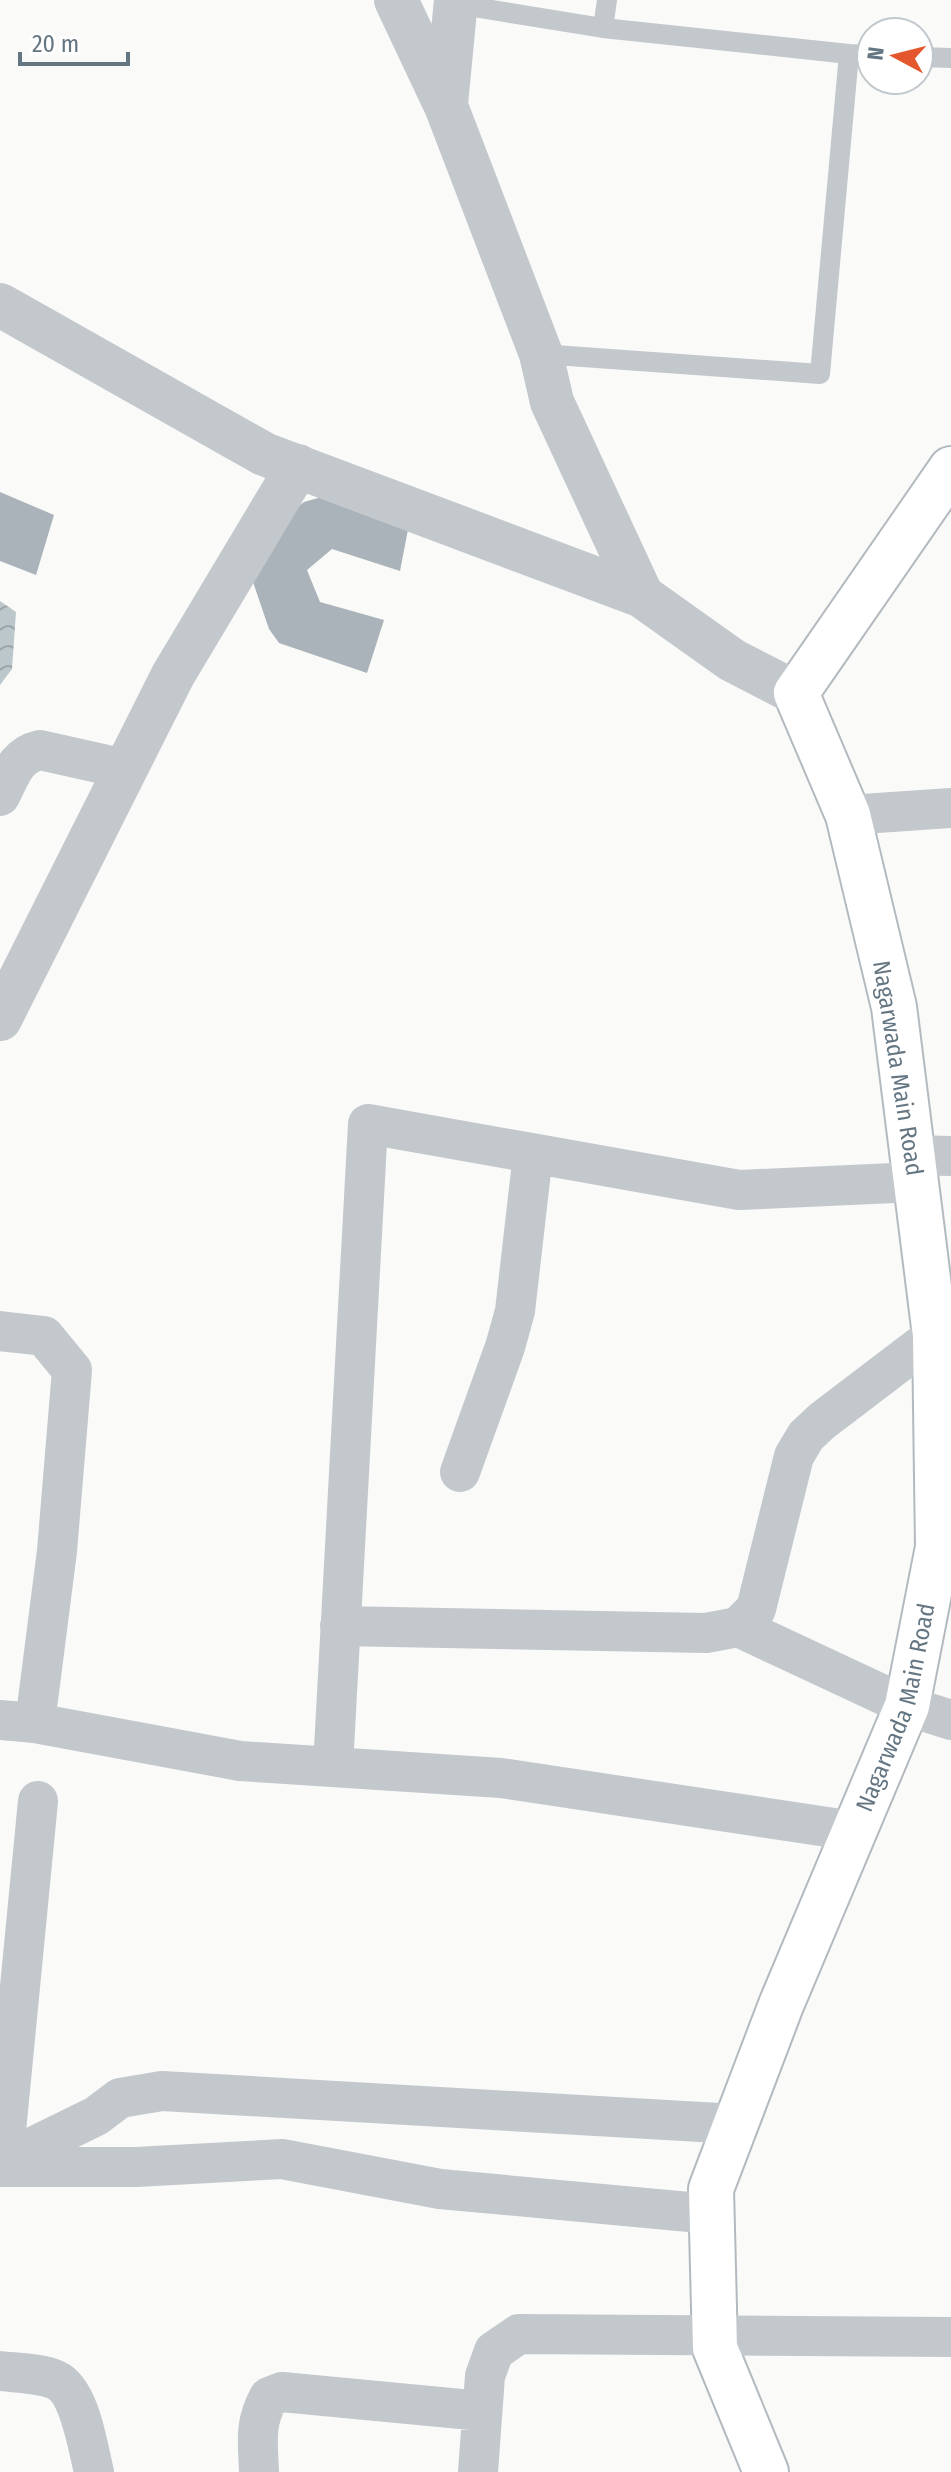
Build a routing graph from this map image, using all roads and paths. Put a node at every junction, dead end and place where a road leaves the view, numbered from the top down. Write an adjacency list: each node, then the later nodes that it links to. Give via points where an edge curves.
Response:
1 (396, 0): 7 (street)
2 (607, 0): 4 (lane)
3 (445, 1): 4 (lane); 7 (street)
4 (603, 28): 5 (lane)
5 (849, 54): 6 (lane); 9 (lane, via 820,374)
6 (855, 54)
7 (446, 106): 9 (street)
8 (0, 305): 10 (street, via 264,454)
9 (541, 354): 12 (street, via 552,402)
10 (298, 466): 12 (street); 14 (street, via 173,675)
11 (951, 469): 13 (main road)
12 (642, 596): 13 (street, via 732,660)
13 (796, 693): 17 (main road, Nagarwada Main Road)
14 (125, 769): 15 (street, via 40,750 18,762); 18 (street)
15 (0, 796)
16 (951, 808): 17 (street)
17 (848, 815): 20 (main road, Nagarwada Main Road)
18 (0, 1019)
19 (533, 1154): 20 (street, via 739,1190); 23 (street, via 515,1311); 25 (street, via 368,1124)
20 (927, 1164): 22 (main road, Nagarwada Main Road)
21 (0, 1331): 29 (street, via 44,1336 72,1370 57,1551)
22 (943, 1336): 24 (main road, Nagarwada Main Road); 26 (street, via 806,1436 794,1456 756,1609)
23 (460, 1472)
24 (944, 1505): 27 (main road, Nagarwada Main Road)
25 (340, 1626): 26 (street, via 706,1633); 30 (street)
26 (738, 1627): 27 (street)
27 (907, 1706): 28 (street); 32 (main road, Nagarwada Main Road)
28 (951, 1720)
29 (17, 1722): 30 (street, via 240,1761)
30 (333, 1767): 32 (street, via 501,1778)
31 (38, 1801): 34 (street)
32 (854, 1831): 33 (main road, Nagarwada Main Road)
33 (736, 2124): 34 (street, via 162,2091 120,2098 96,2116); 35 (main road, Nagarwada Main Road, via 711,2189)
34 (1, 2164): 35 (street, via 136,2167 282,2159 440,2189)
35 (711, 2214): 36 (main road, Nagarwada Main Road)
36 (715, 2334): 37 (street); 39 (street, via 519,2334 494,2351); 43 (main road, Nagarwada Main Road, via 715,2348)
37 (951, 2337)
38 (0, 2371): 40 (street, via 59,2381 71,2393)
39 (482, 2411): 41 (street, via 282,2392 269,2397 260,2414); 42 (street)
40 (94, 2472)
41 (259, 2472)
42 (478, 2472)
43 (766, 2472)

